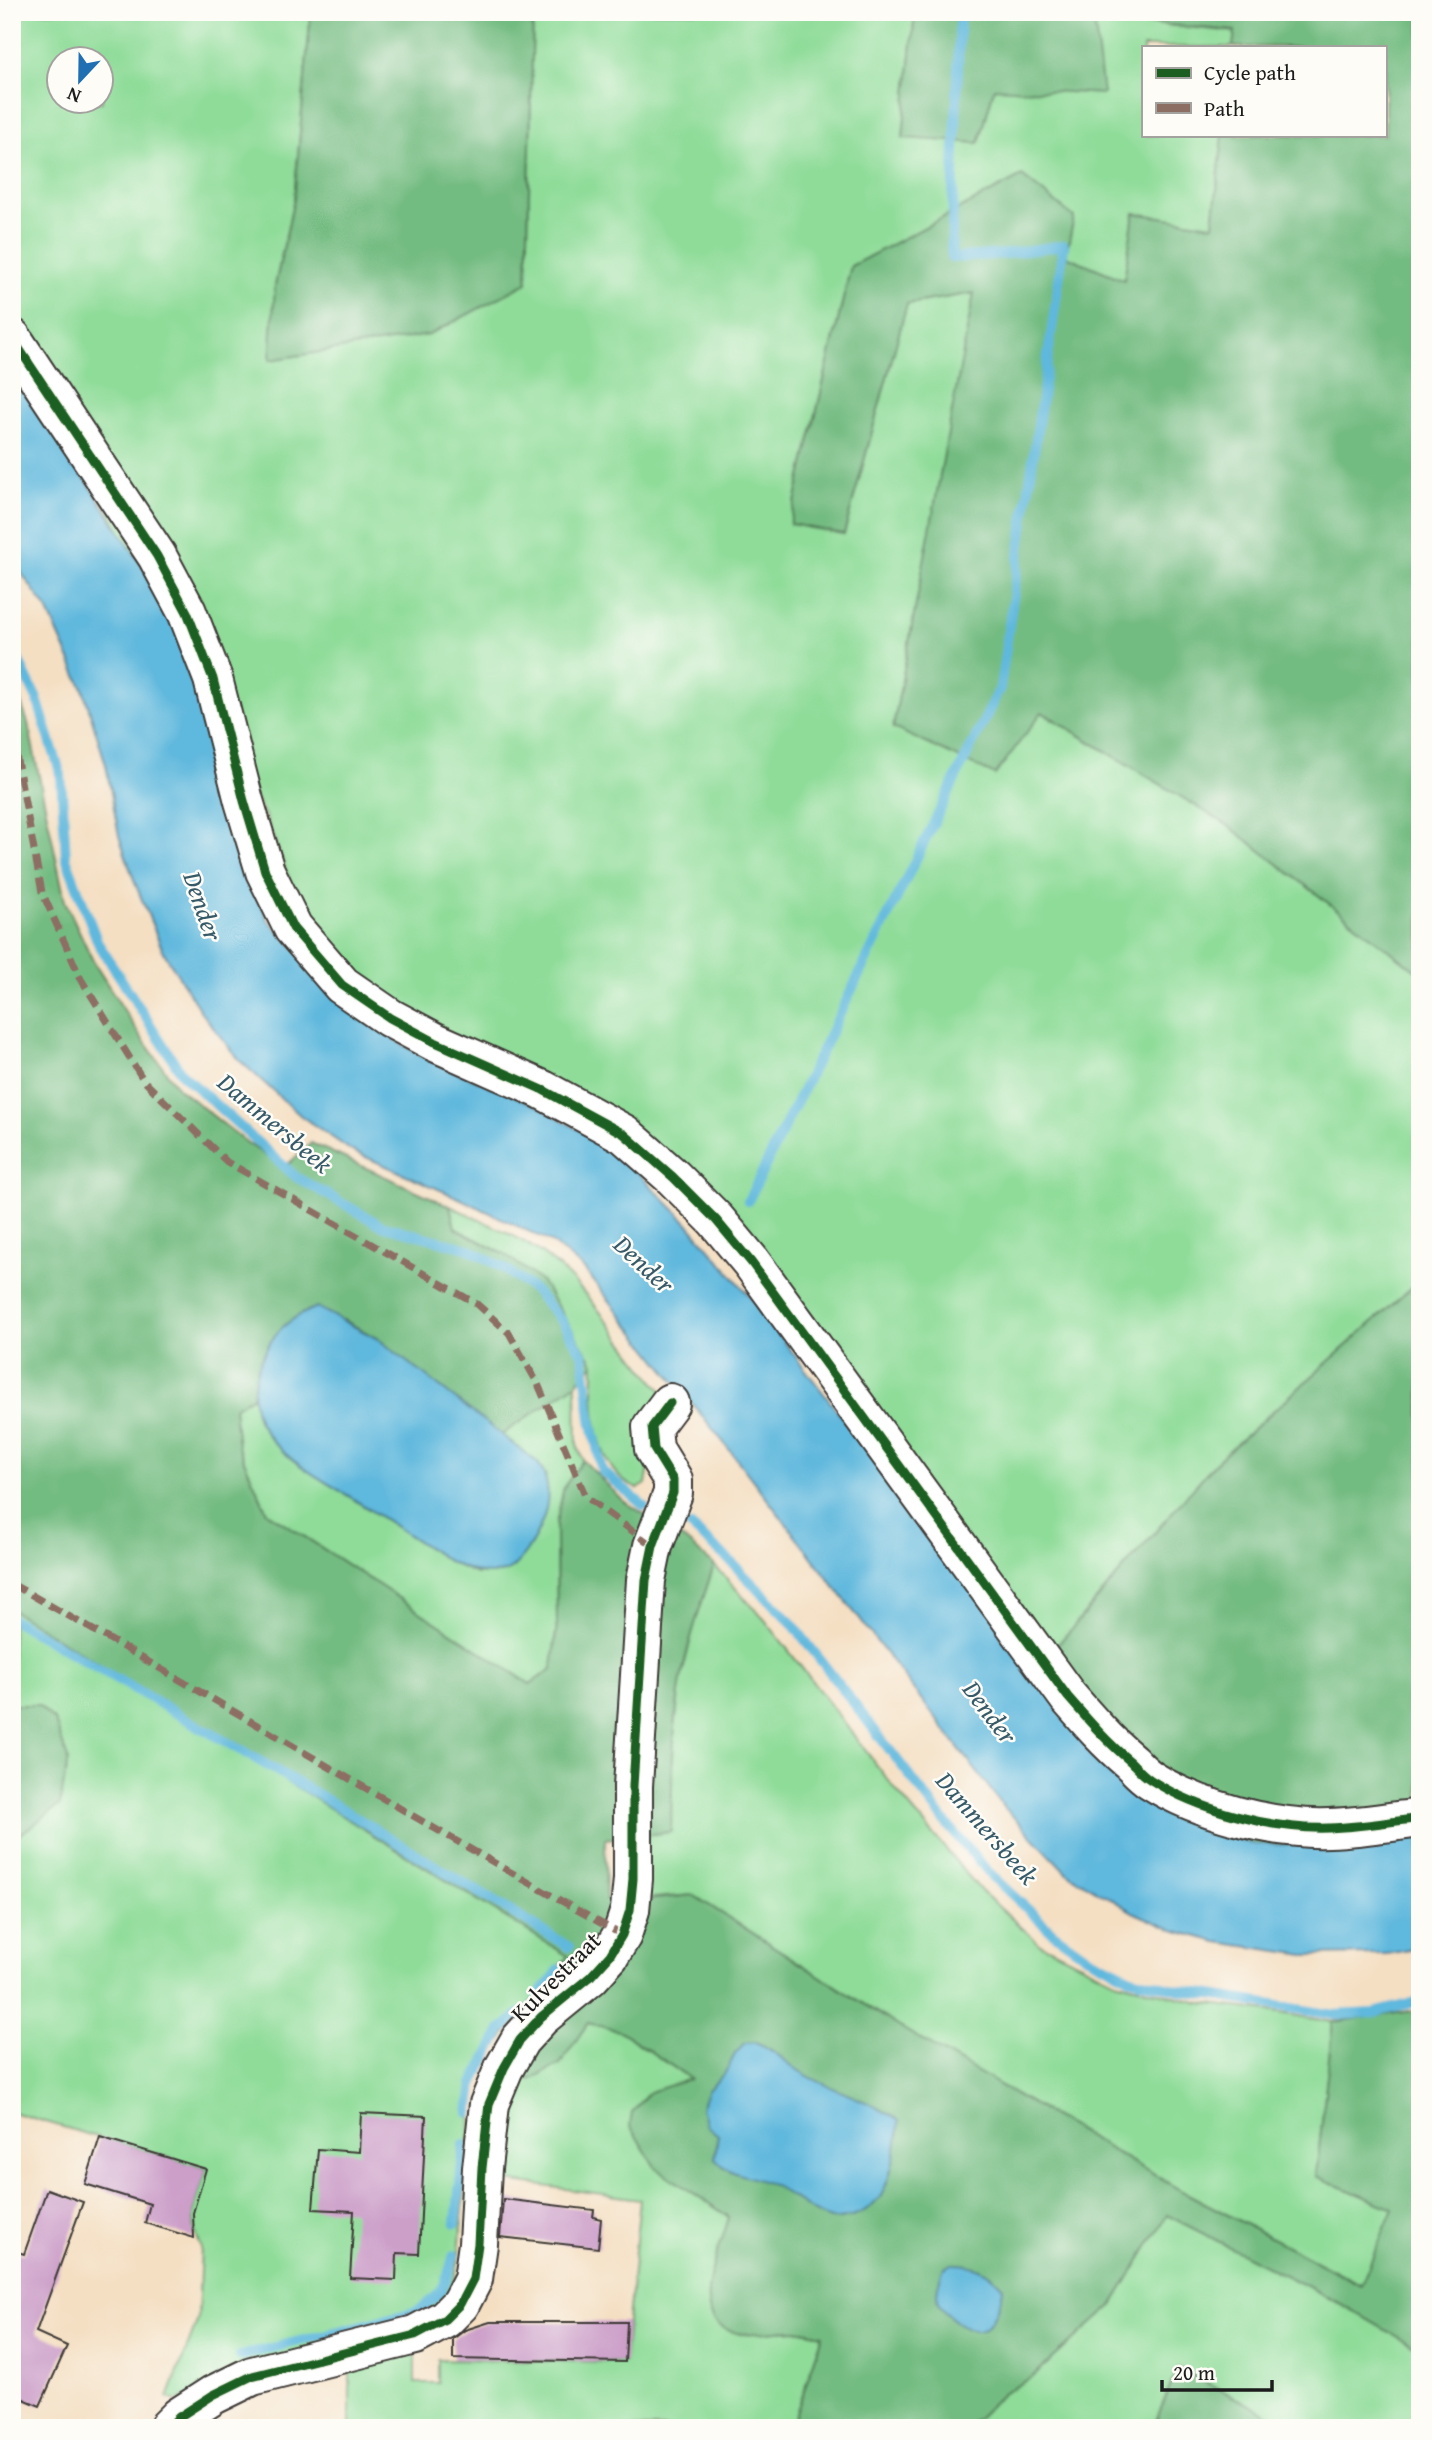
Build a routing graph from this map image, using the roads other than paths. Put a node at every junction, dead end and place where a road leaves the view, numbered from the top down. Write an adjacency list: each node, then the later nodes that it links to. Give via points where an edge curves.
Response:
1 (12, 338): 3 (street, via 150,545 187,612 213,678 265,871 293,928 342,985 435,1042 543,1090 624,1134 673,1177 751,1262 1068,1697 1104,1740 1149,1780 1197,1803 1295,1826 1362,1826)
2 (670, 1403): 4 (street, Kulvestraat, via 652,1427 654,1449 673,1479 673,1493 646,1580 630,1910 610,1955 541,2017 504,2068 489,2104 473,2279 460,2304 445,2319 415,2335 252,2376 213,2395)
3 (1420, 1818)
4 (168, 2428)

